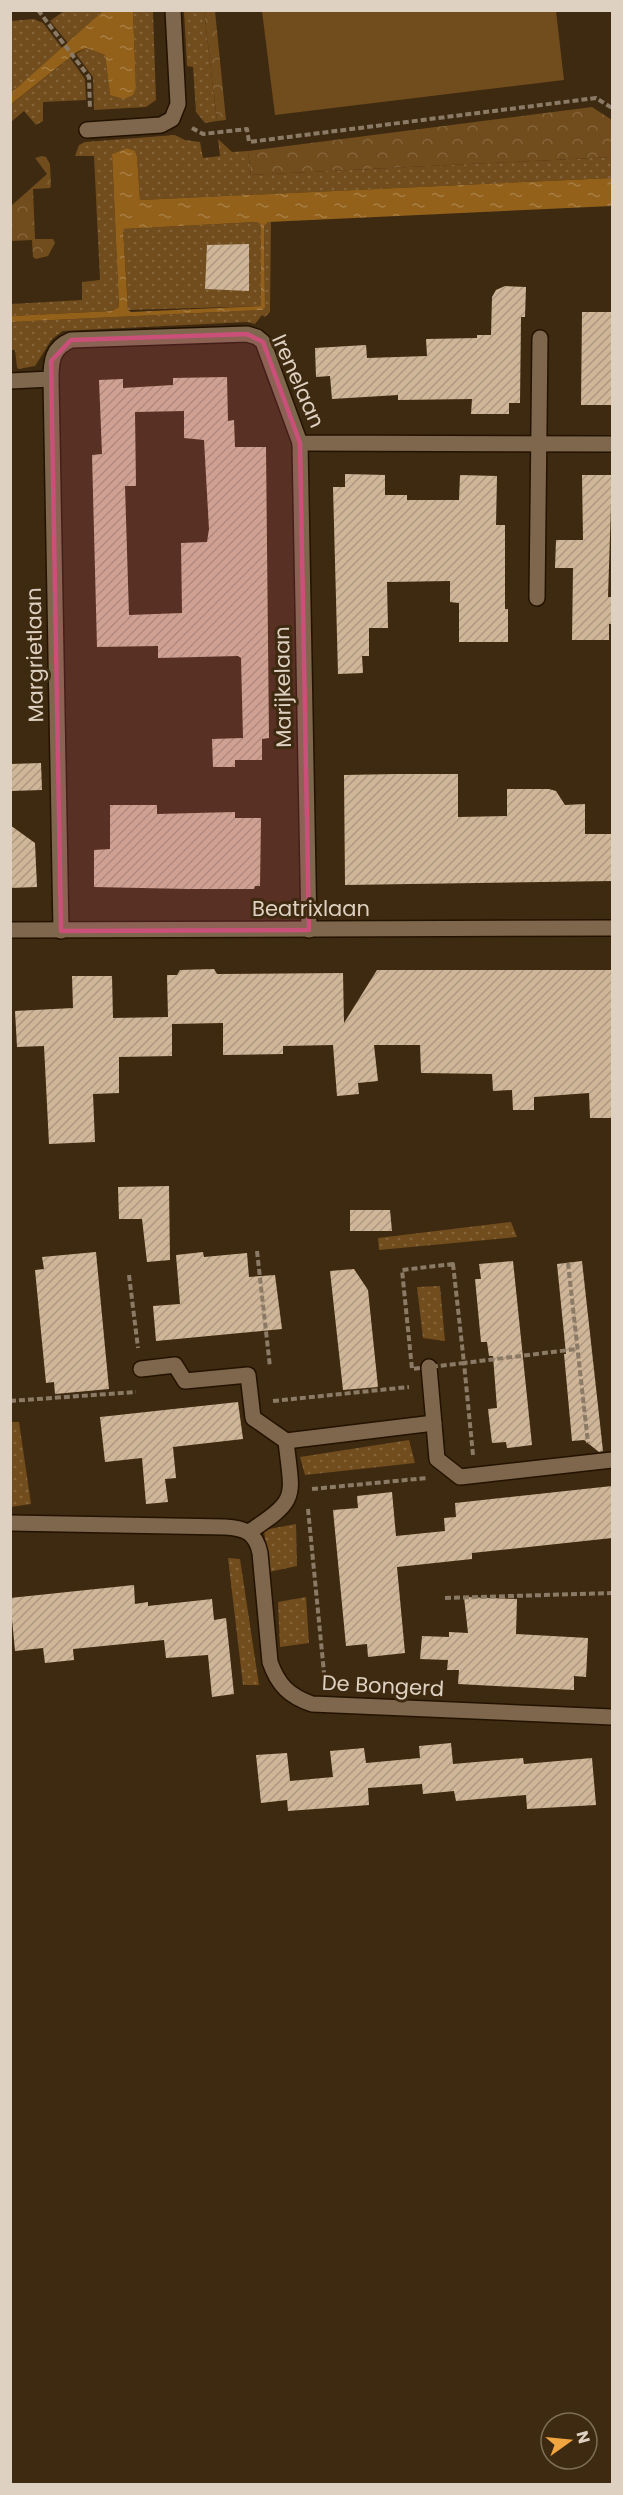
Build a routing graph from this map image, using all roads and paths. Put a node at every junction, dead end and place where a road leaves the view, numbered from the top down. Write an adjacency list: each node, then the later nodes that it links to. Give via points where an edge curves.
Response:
1 (38, 10): 4 (path, via 89,77)
2 (173, 10): 5 (street, via 178,104)
3 (612, 108): 5 (path, via 596,98 249,142 247,129 203,134)
4 (90, 114)
5 (172, 119): 6 (street, via 161,125)
6 (87, 130)
7 (540, 338): 11 (street)
8 (51, 379): 9 (street); 10 (street, Irenelaan, via 53,354 71,340 247,334 263,342); 17 (street, Margrietlaan)
9 (10, 381)
10 (300, 443): 11 (street, Irenelaan); 16 (street, Marijkelaan)
11 (540, 444): 12 (street, Irenelaan); 13 (street)
12 (612, 444)
13 (537, 598)
14 (612, 928): 16 (street, Beatrixlaan)
15 (10, 930): 17 (street, Beatrixlaan)
16 (309, 930): 17 (street, Beatrixlaan)
17 (61, 931)
18 (257, 1251): 25 (path)
19 (568, 1263): 21 (path)
20 (129, 1275): 24 (path)
21 (578, 1349): 22 (path); 34 (path)
22 (464, 1363): 23 (path); 23 (path, via 453,1264 402,1270 412,1370); 36 (path)
23 (429, 1367): 26 (street)
24 (141, 1370): 28 (path, via 143,1391); 30 (street, via 175,1365 185,1381 248,1375)
25 (270, 1372)
26 (430, 1384): 29 (path); 31 (street)
27 (272, 1392): 29 (path)
28 (10, 1401)
29 (273, 1401): 30 (path)
30 (252, 1404): 32 (street, via 253,1418)
31 (434, 1423): 32 (street); 35 (street, via 436,1459)
32 (286, 1441): 37 (street)
33 (612, 1460): 34 (street)
34 (590, 1462): 36 (street)
35 (449, 1468): 36 (street, via 460,1477); 37 (path, via 434,1478)
36 (475, 1475)
37 (299, 1491): 39 (street); 42 (path)
38 (10, 1523): 39 (street, via 225,1527)
39 (249, 1532): 42 (street, De Bongerd, via 260,1553 270,1662 275,1677 292,1696)
40 (612, 1593): 41 (path)
41 (445, 1598)
42 (327, 1706): 43 (street, De Bongerd)
43 (612, 1717)

